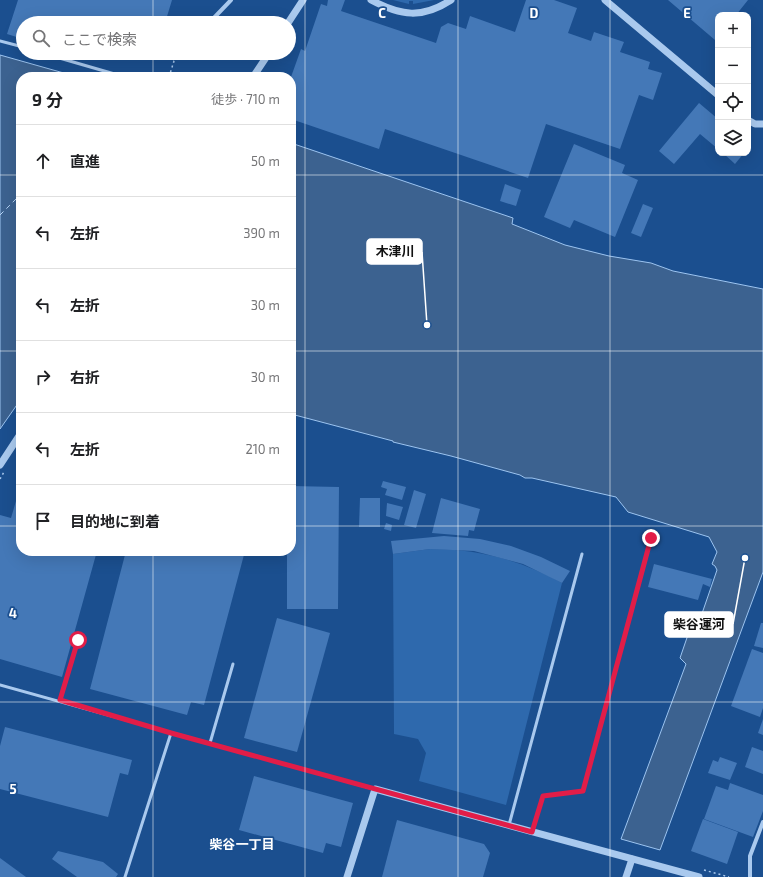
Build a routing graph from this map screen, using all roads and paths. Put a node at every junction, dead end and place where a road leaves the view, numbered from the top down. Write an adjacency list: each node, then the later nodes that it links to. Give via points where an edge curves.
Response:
1 (231, 0): 7 (street)
2 (304, 0): 8 (street)
3 (370, 0): 5 (street, bridge, via 396,11 416,14)
4 (374, 0): 5 (street, bridge, via 394,9 411,12 428,11)
5 (452, 0)
6 (605, 0): 17 (street)
7 (216, 16)
8 (293, 16)
9 (0, 41): 10 (lane)
10 (16, 45)
11 (66, 60): 14 (lane)
12 (175, 60): 15 (path)
13 (264, 60): 16 (street)
14 (108, 72)
15 (171, 72)
16 (256, 72)
17 (715, 92)
18 (751, 122): 19 (street)
19 (763, 124)
20 (16, 441): 21 (street)
21 (0, 465)
22 (651, 538): 33 (lane, via 583,791 543,796)
23 (582, 554): 32 (lane)
24 (78, 640): 27 (lane)
25 (233, 664): 29 (lane)
26 (0, 685): 27 (lane)
27 (60, 700): 28 (lane)
28 (171, 733): 29 (lane); 35 (lane)
29 (210, 743): 30 (lane)
30 (375, 789): 32 (street); 36 (street)
31 (763, 822): 39 (street, via 750,856)
32 (509, 826): 33 (street)
33 (532, 832): 34 (street)
34 (632, 859): 37 (street); 38 (street)
35 (125, 877)
36 (347, 877)
37 (626, 877)
38 (699, 877)
39 (750, 877)

